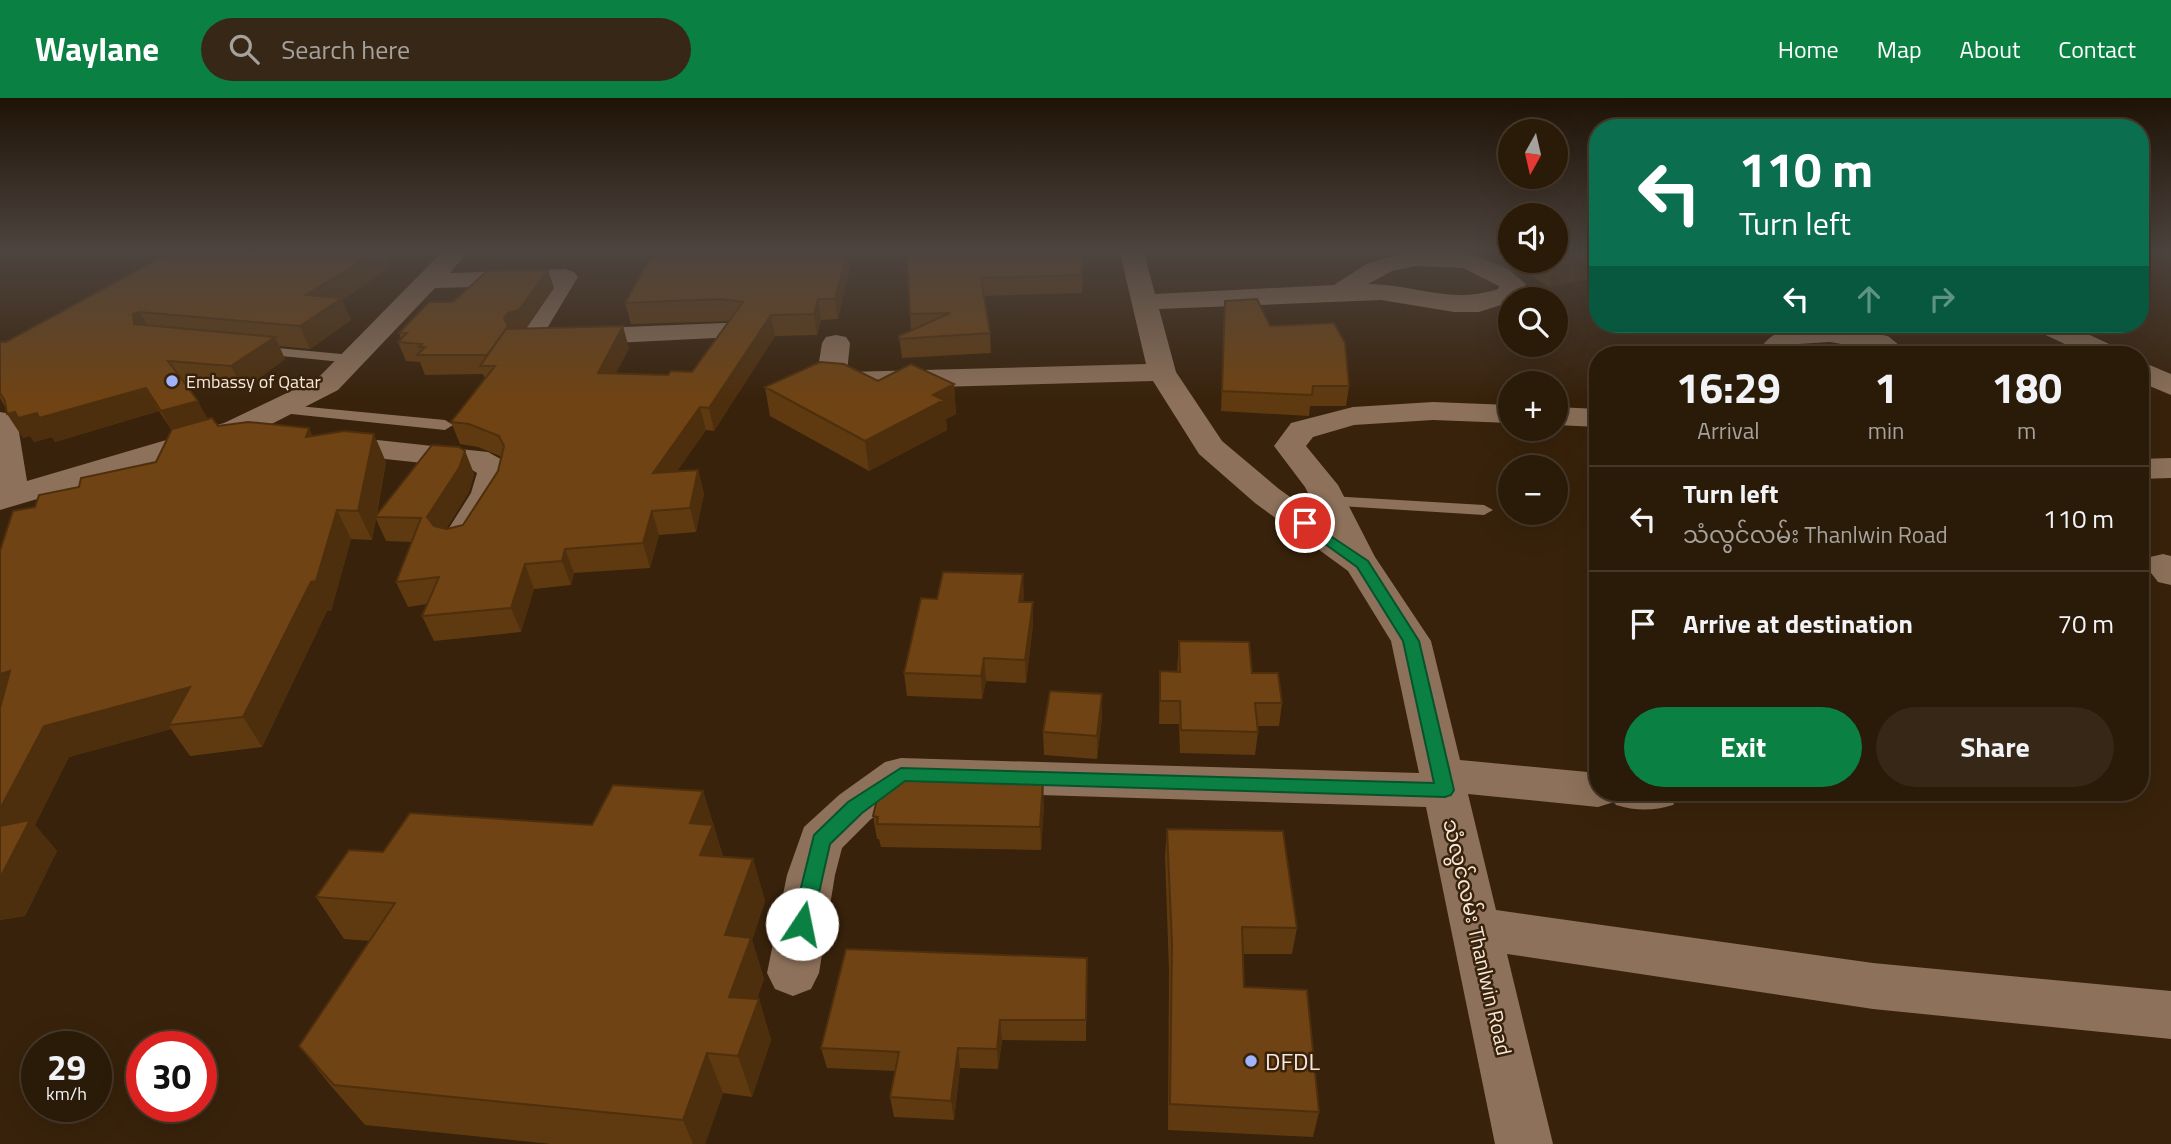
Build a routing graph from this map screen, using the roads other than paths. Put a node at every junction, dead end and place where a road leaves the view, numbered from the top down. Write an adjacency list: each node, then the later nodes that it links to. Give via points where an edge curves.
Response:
1 (406, 302): 14 (street)
2 (550, 302): 7 (street, via 527,339)
3 (1144, 302): 4 (street); 15 (street, သံလွင်လမ်း Thanlwin Road)
4 (1148, 302)
5 (1441, 302): 6 (street)
6 (1486, 302)
7 (725, 331)
8 (2064, 333): 12 (street)
9 (836, 343): 15 (street, via 831,381)
10 (1775, 346): 11 (street, via 1792,336 1829,334)
11 (1884, 346)
12 (2091, 346)
13 (245, 349): 14 (lane)
14 (352, 359): 16 (street, via 327,384)
15 (1162, 372): 29 (street, သံလွင်လမ်း Thanlwin Road, via 1210,447 1267,496)
16 (277, 409): 21 (lane); 22 (street)
17 (1498, 414): 26 (street, via 1433,411 1353,416 1302,430 1290,446)
18 (1568, 417): 19 (street)
19 (1589, 418)
20 (0, 421): 25 (street)
21 (445, 425)
22 (235, 430): 25 (street); 28 (street, via 295,441 477,458 494,469 488,493)
23 (2171, 468): 24 (street)
24 (2149, 469)
25 (6, 498)
26 (1330, 501): 27 (lane); 29 (street)
27 (1484, 510)
28 (458, 540)
29 (1362, 564): 30 (street, သံလွင်လမ်း Thanlwin Road, via 1411,641)
30 (1443, 782): 31 (street); 32 (street, သံလွင်လမ်း Thanlwin Road); 33 (street, via 901,774 855,807 821,840)
31 (1589, 789)
32 (1475, 928): 34 (street, via 1873,986); 35 (street, သံလွင်လမ်း Thanlwin Road)
33 (793, 973)
34 (2171, 1015)
35 (1524, 1144)

